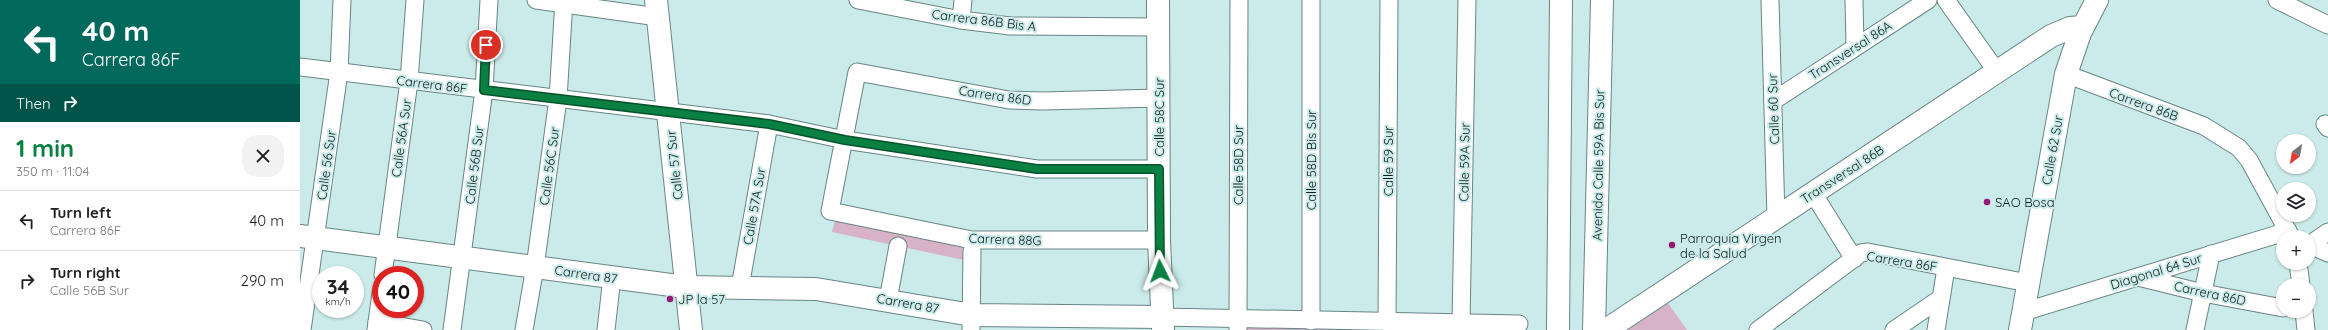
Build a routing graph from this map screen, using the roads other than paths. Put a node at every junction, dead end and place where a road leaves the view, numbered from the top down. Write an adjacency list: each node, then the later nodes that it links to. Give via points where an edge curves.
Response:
1 (342, 0): 28 (street, Calle 56 Sur)
2 (415, 0): 31 (street, Calle 56A Sur)
3 (489, 0): 32 (street, Calle 56B Sur)
4 (536, 0): 20 (street)
5 (858, 0): 22 (street, Carrera 86B Bis A)
6 (963, 0): 22 (street)
7 (1158, 0): 24 (street, Calle 58C Sur)
8 (1238, 0): 74 (street, Calle 58D Sur)
9 (1311, 0): 69 (street, Calle 58D Bis Sur)
10 (1389, 0): 71 (street, Calle 59 Sur)
11 (1467, 0): 77 (street, Calle 59A Sur)
12 (1561, 0): 84 (street)
13 (1602, 0): 85 (street, Avenida Calle 59A Bis Sur)
14 (1770, 0): 35 (street, Calle 60 Sur)
15 (1854, 0): 26 (street)
16 (1928, 0): 26 (street, Transversal 86A)
17 (1946, 0): 29 (street)
18 (2098, 0): 25 (street, Calle 62 Sur)
19 (2278, 0): 23 (street)
20 (564, 2): 21 (street); 34 (street, Calle 56C Sur)
21 (657, 8): 36 (street, Calle 57 Sur)
22 (961, 20): 24 (street, Carrera 86B Bis A, via 1047,28)
23 (2328, 25)
24 (1158, 27): 33 (street, Calle 58C Sur)
25 (2083, 27): 29 (street, Transversal 86B, via 2070,28 2051,36); 30 (street, Calle 62 Sur)
26 (1855, 46): 35 (street, Transversal 86A)
27 (300, 67): 28 (street, Carrera 86F)
28 (339, 72): 31 (street, Carrera 86F); 44 (street, Calle 56 Sur)
29 (1997, 72): 40 (street, Transversal 86B)
30 (2066, 74): 42 (street, Carrera 86B, via 2204,126 2239,148 2249,160); 61 (street, Calle 62 Sur)
31 (409, 81): 32 (street, Carrera 86F); 50 (street, Calle 56A Sur)
32 (484, 90): 34 (street, Carrera 86F); 54 (street, Calle 56B Sur)
33 (1159, 98): 38 (street, Carrera 86D, via 1009,100 857,72); 39 (street, Calle 58C Sur)
34 (558, 99): 36 (street, Carrera 86F); 57 (street, Calle 56C Sur)
35 (1773, 101): 41 (street, Calle 60 Sur)
36 (668, 113): 37 (street, Carrera 86F); 62 (street, Calle 57 Sur)
37 (769, 124): 38 (street, Carrera 86F); 63 (street, Calle 57A Sur)
38 (845, 140): 39 (street, Carrera 86F, via 1037,169); 46 (street, Carrera 88G, via 830,211 972,240)
39 (1159, 169): 46 (street, Calle 58C Sur)
40 (1813, 193): 41 (street, Transversal 86B); 55 (street, Carrera 86F)
41 (1776, 218): 86 (street, Transversal 86B)
42 (2287, 230)
43 (2328, 232): 47 (street)
44 (308, 237): 50 (street, Carrera 87); 78 (street, Calle 56 Sur)
45 (2276, 237): 53 (street, Diagonal 64 Sur)
46 (1159, 240): 72 (street, Calle 58C Sur)
47 (2316, 241)
48 (898, 246): 66 (street)
49 (2316, 248): 52 (street)
50 (387, 249): 54 (street, Carrera 87); 56 (street, Calle 56A Sur)
51 (972, 251): 70 (street)
52 (2328, 253)
53 (2211, 254): 60 (street, Diagonal 64 Sur); 64 (street)
54 (462, 258): 57 (street, Carrera 87); 80 (street, Calle 56B Sur)
55 (1854, 259): 58 (street, Carrera 86F, via 1861,253 1868,252); 87 (street)
56 (384, 266)
57 (535, 267): 59 (street, Carrera 87); 81 (street, Calle 56C Sur)
58 (1946, 268): 61 (street, Carrera 86F); 65 (street)
59 (612, 277): 62 (street, Carrera 87); 82 (street)
60 (2138, 277): 64 (street, Carrera 86D); 75 (street, Diagonal 64 Sur)
61 (2028, 283): 75 (street, Calle 62 Sur)
62 (686, 287): 63 (street, Carrera 87); 83 (street, Calle 57 Sur)
63 (740, 287): 66 (street, Carrera 87, via 816,288)
64 (2203, 293): 67 (street, Carrera 86D); 90 (street)
65 (1941, 298): 88 (street); 89 (street)
66 (888, 300): 70 (street, Carrera 87)
67 (2276, 307)
68 (2305, 318): 91 (street)
69 (1311, 321): 71 (street, Carrera 87); 74 (street, Carrera 87)
70 (972, 322): 72 (street, Carrera 87)
71 (1387, 322): 77 (street, Carrera 87)
72 (1162, 324): 74 (street, Carrera 87)
73 (1519, 324): 77 (street, Carrera 87)
74 (1238, 325)
75 (2021, 325)
76 (376, 326): 79 (street)
77 (1456, 327)
78 (302, 330)
79 (423, 330)
80 (452, 330)
81 (524, 330)
82 (606, 330)
83 (691, 330)
84 (1558, 330)
85 (1594, 330)
86 (1606, 330)
87 (1758, 330)
88 (1894, 330)
89 (1936, 330)
90 (2195, 330)
91 (2306, 330)

